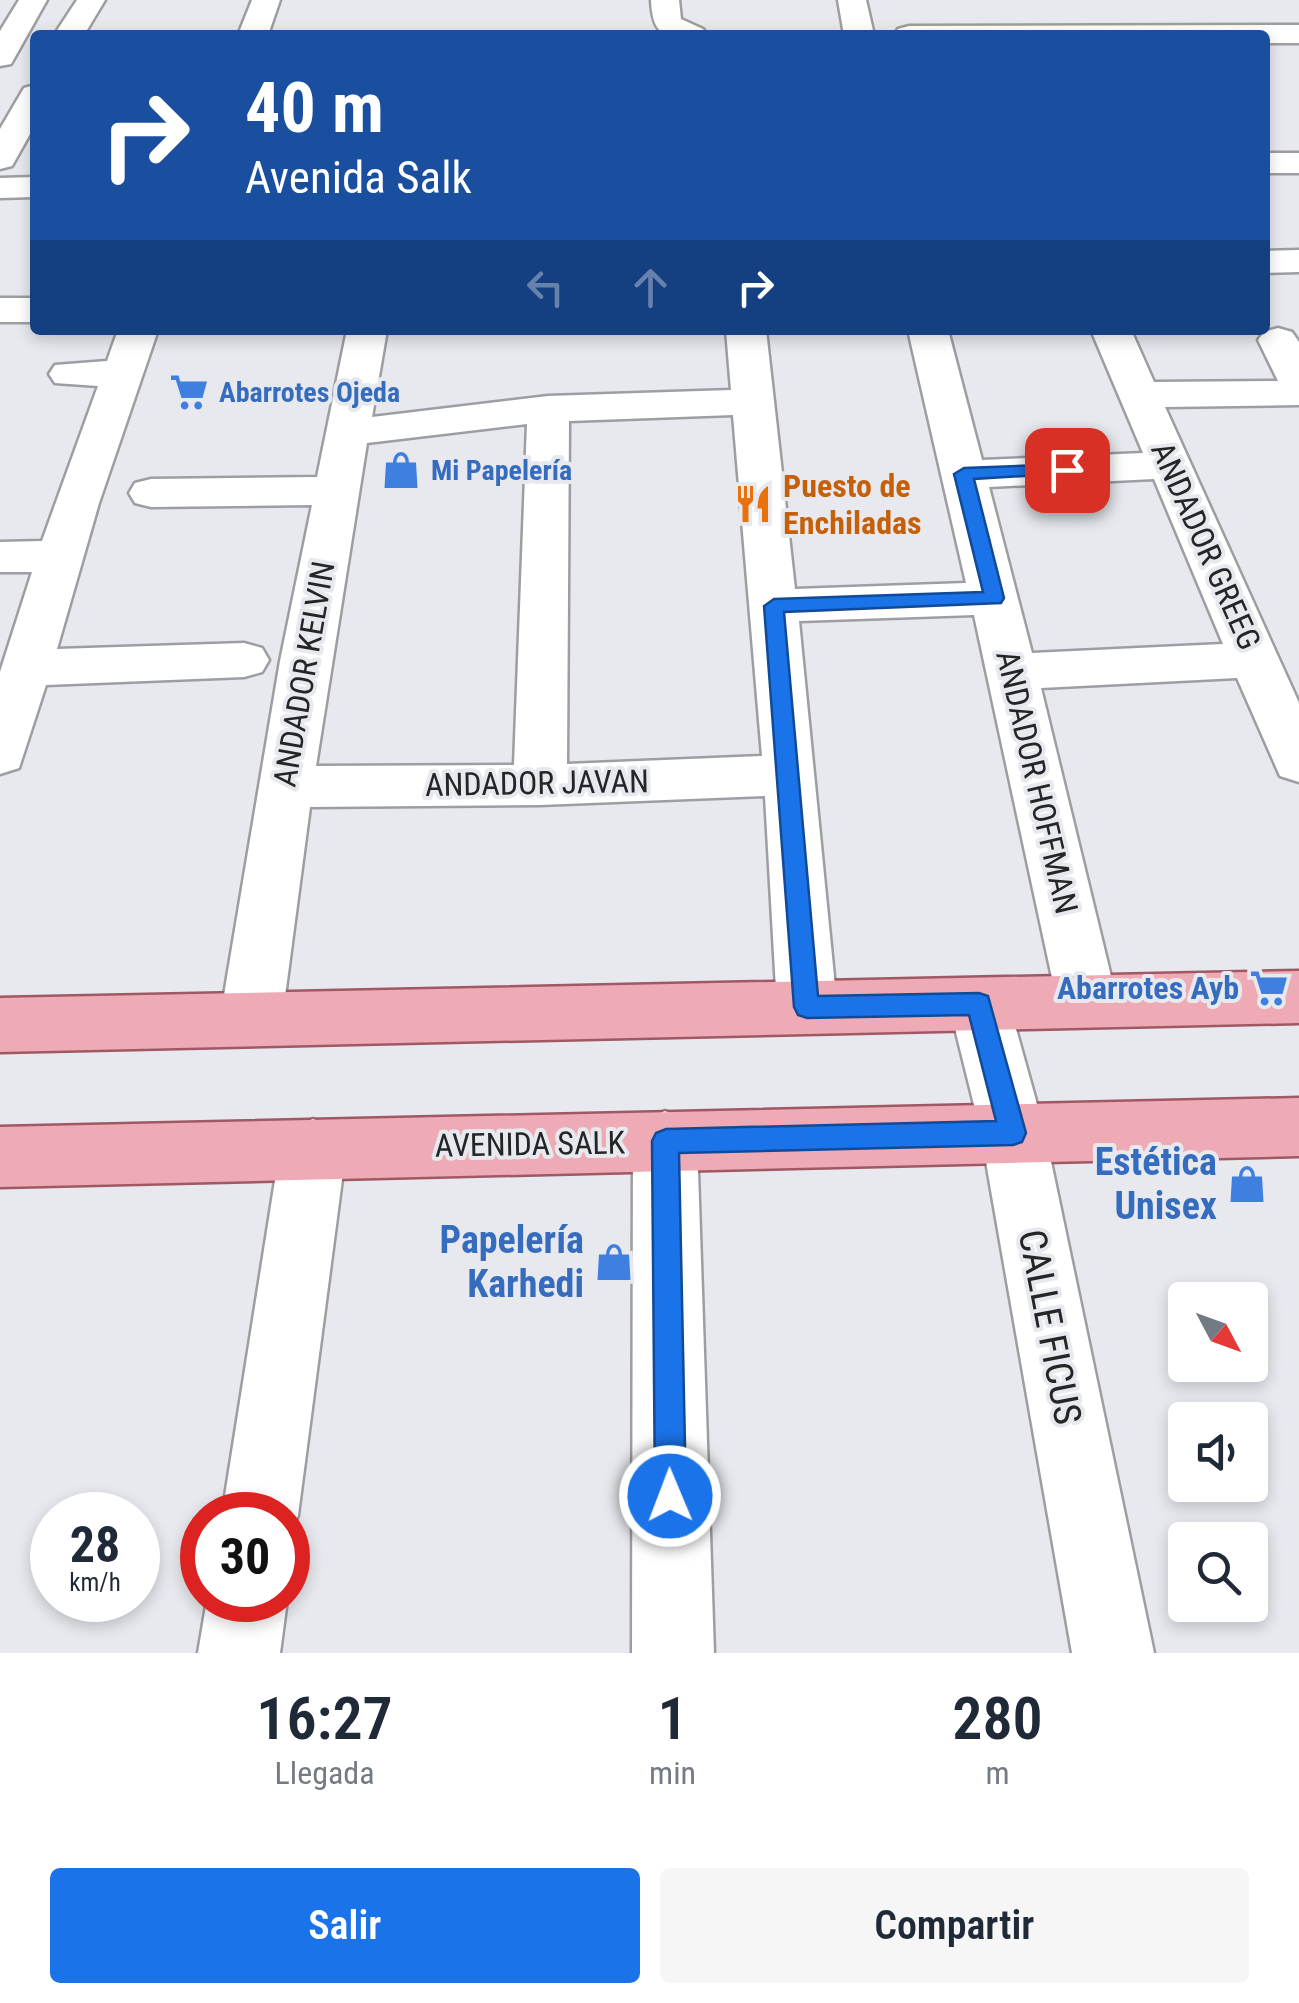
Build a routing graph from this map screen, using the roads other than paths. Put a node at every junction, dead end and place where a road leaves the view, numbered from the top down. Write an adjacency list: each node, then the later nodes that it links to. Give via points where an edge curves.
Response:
1 (33, 0): 14 (street)
2 (91, 0): 7 (street)
3 (266, 0): 8 (street)
4 (665, 0): 9 (street, via 667,24)
5 (852, 0): 10 (street)
6 (1174, 0): 11 (street)
7 (73, 30)
8 (255, 30)
9 (677, 30)
10 (858, 30)
11 (1193, 30)
12 (1270, 34): 13 (street)
13 (1299, 34)
14 (0, 55): 15 (street)
15 (30, 55)
16 (30, 109): 17 (street)
17 (16, 144)
18 (30, 187): 19 (street)
19 (0, 188)
20 (1299, 261): 21 (street)
21 (1270, 262)
22 (0, 278): 23 (street)
23 (30, 278)
24 (1270, 284): 25 (street)
25 (1299, 284)
26 (0, 310): 27 (street)
27 (30, 310)
28 (136, 335): 34 (street)
29 (366, 335): 41 (street, ANDADOR KELVIN)
30 (746, 335): 39 (street)
31 (929, 335): 43 (street, ANDADOR HOFFMAN)
32 (1113, 335): 38 (street, ANDADOR GREEG)
33 (1278, 340): 36 (street)
34 (124, 373): 35 (street); 46 (street)
35 (68, 374)
36 (1299, 382)
37 (1299, 393): 38 (street)
38 (1140, 395): 42 (street, ANDADOR GREEG)
39 (753, 402): 40 (street); 49 (street)
40 (548, 409): 41 (street); 57 (street)
41 (347, 433): 44 (street, ANDADOR KELVIN)
42 (1170, 465): 43 (street); 53 (street, ANDADOR GREEG)
43 (964, 474): 48 (street, ANDADOR HOFFMAN)
44 (336, 491): 45 (street); 58 (street, ANDADOR KELVIN)
45 (151, 493)
46 (61, 556): 47 (street); 51 (street)
47 (0, 557)
48 (994, 598): 49 (street); 52 (street, ANDADOR HOFFMAN)
49 (774, 606): 56 (street)
50 (244, 660): 51 (street)
51 (27, 668): 54 (street)
52 (1012, 672): 53 (street); 60 (street, ANDADOR HOFFMAN)
53 (1274, 678): 55 (street, ANDADOR GREEG)
54 (0, 754)
55 (1299, 762)
56 (790, 775): 57 (street, ANDADOR JAVAN); 62 (street)
57 (540, 785): 58 (street, ANDADOR JAVAN)
58 (285, 787): 63 (street, ANDADOR KELVIN)
59 (1299, 996): 60 (main road)
60 (1087, 1001): 61 (main road)
61 (979, 1004): 62 (main road); 66 (street, CALLE FICUS)
62 (807, 1007): 63 (main road)
63 (251, 1019): 64 (main road)
64 (0, 1024)
65 (1299, 1126): 66 (main road, AVENIDA SALK)
66 (1013, 1133): 67 (main road, AVENIDA SALK); 74 (street, CALLE FICUS)
67 (666, 1141): 68 (main road, AVENIDA SALK); 73 (street)
68 (313, 1150): 69 (main road, AVENIDA SALK); 70 (street)
69 (0, 1157)
70 (263, 1492)
71 (244, 1622): 72 (street)
72 (240, 1653)
73 (673, 1653)
74 (1113, 1653)

